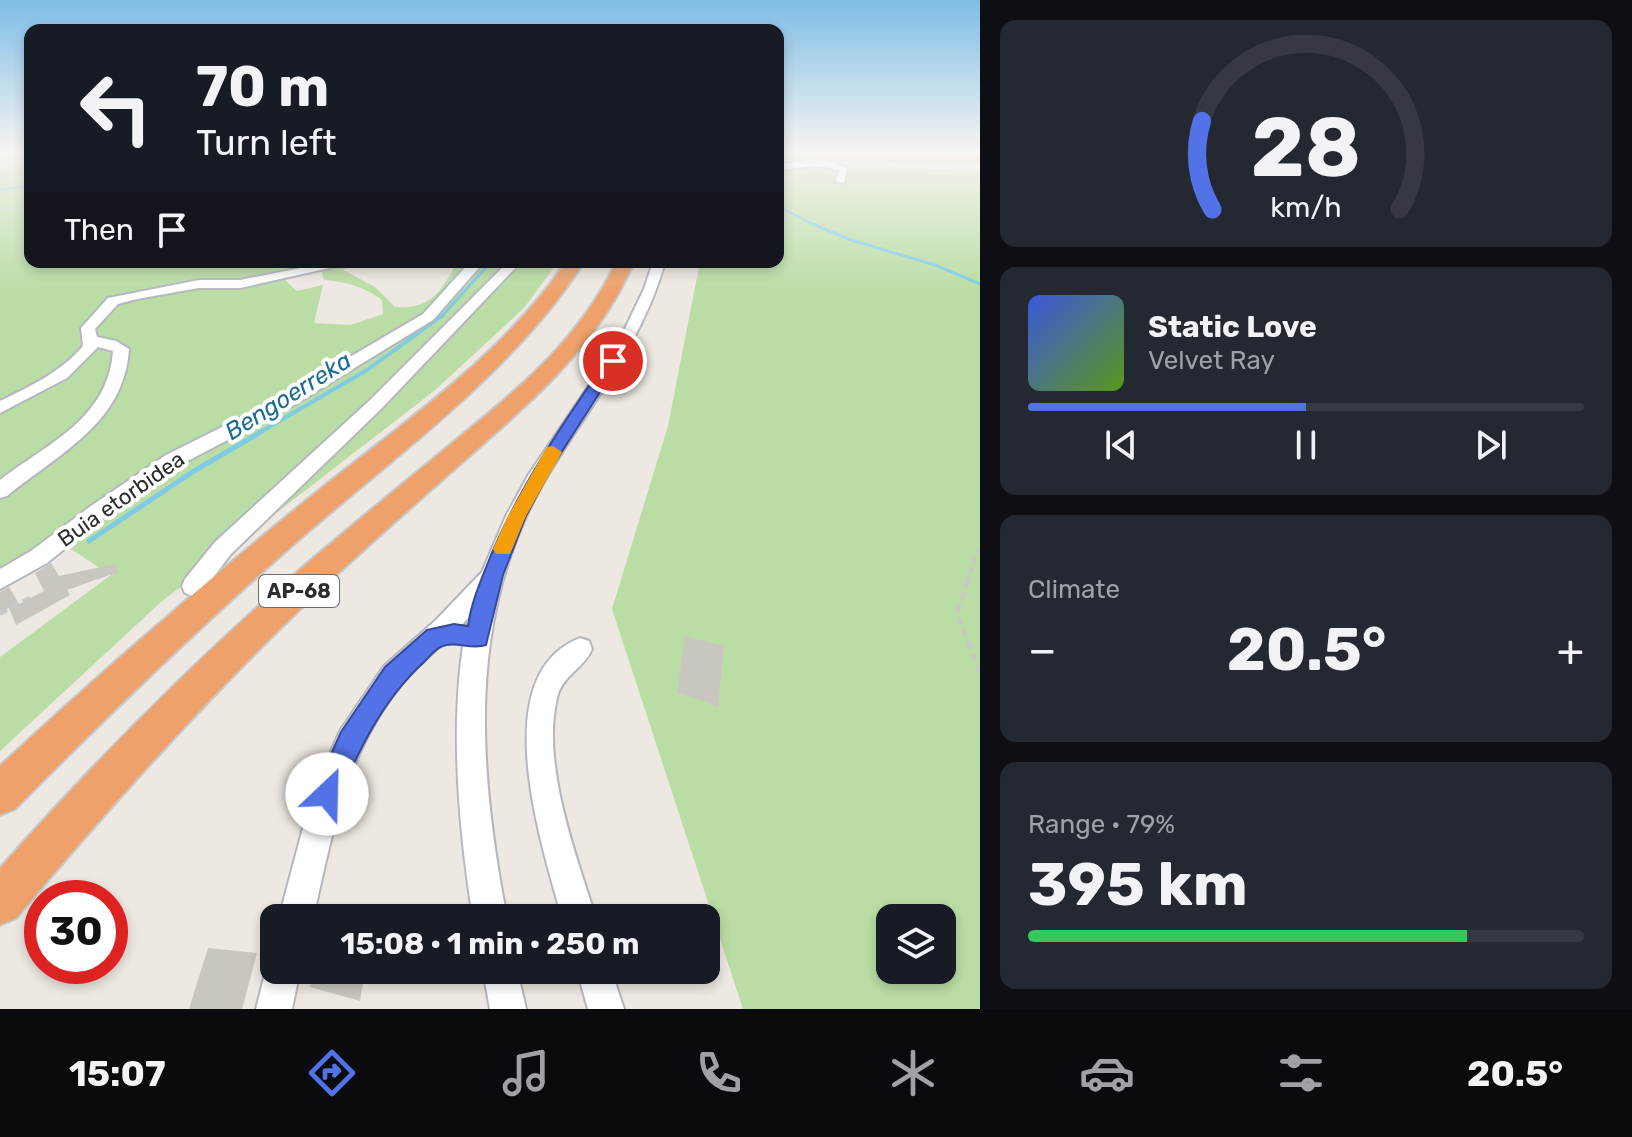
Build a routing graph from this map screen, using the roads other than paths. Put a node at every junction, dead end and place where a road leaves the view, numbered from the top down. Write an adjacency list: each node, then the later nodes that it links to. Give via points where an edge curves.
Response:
1 (320, 268): 7 (street, via 113,301 88,328)
2 (470, 268): 11 (street, Buia etorbidea, via 428,317 288,401 173,460)
3 (509, 268): 12 (street, via 375,405 223,548)
4 (571, 268): 16 (highway, AP-68, via 501,353 216,592)
5 (622, 268): 17 (highway, AP-68, via 595,316 562,356 195,688)
6 (657, 268): 10 (street, via 642,313 544,465)
7 (91, 341): 8 (street, via 82,359 56,379); 9 (street, via 121,349 123,370 112,394 93,418)
8 (0, 408)
9 (0, 491)
10 (493, 575): 13 (street); 14 (street)
11 (0, 580)
12 (193, 586)
13 (434, 637): 14 (street); 18 (street, via 393,675 350,741 327,794)
14 (478, 638): 19 (street, via 471,767)
15 (580, 649): 20 (street, via 554,672 541,726 547,808)
16 (0, 794)
17 (0, 902)
18 (300, 904)
19 (487, 904)
20 (575, 904)
21 (280, 984): 24 (street)
22 (503, 984): 25 (street)
23 (598, 984): 26 (street)
24 (274, 1009)
25 (508, 1009)
26 (606, 1009)

